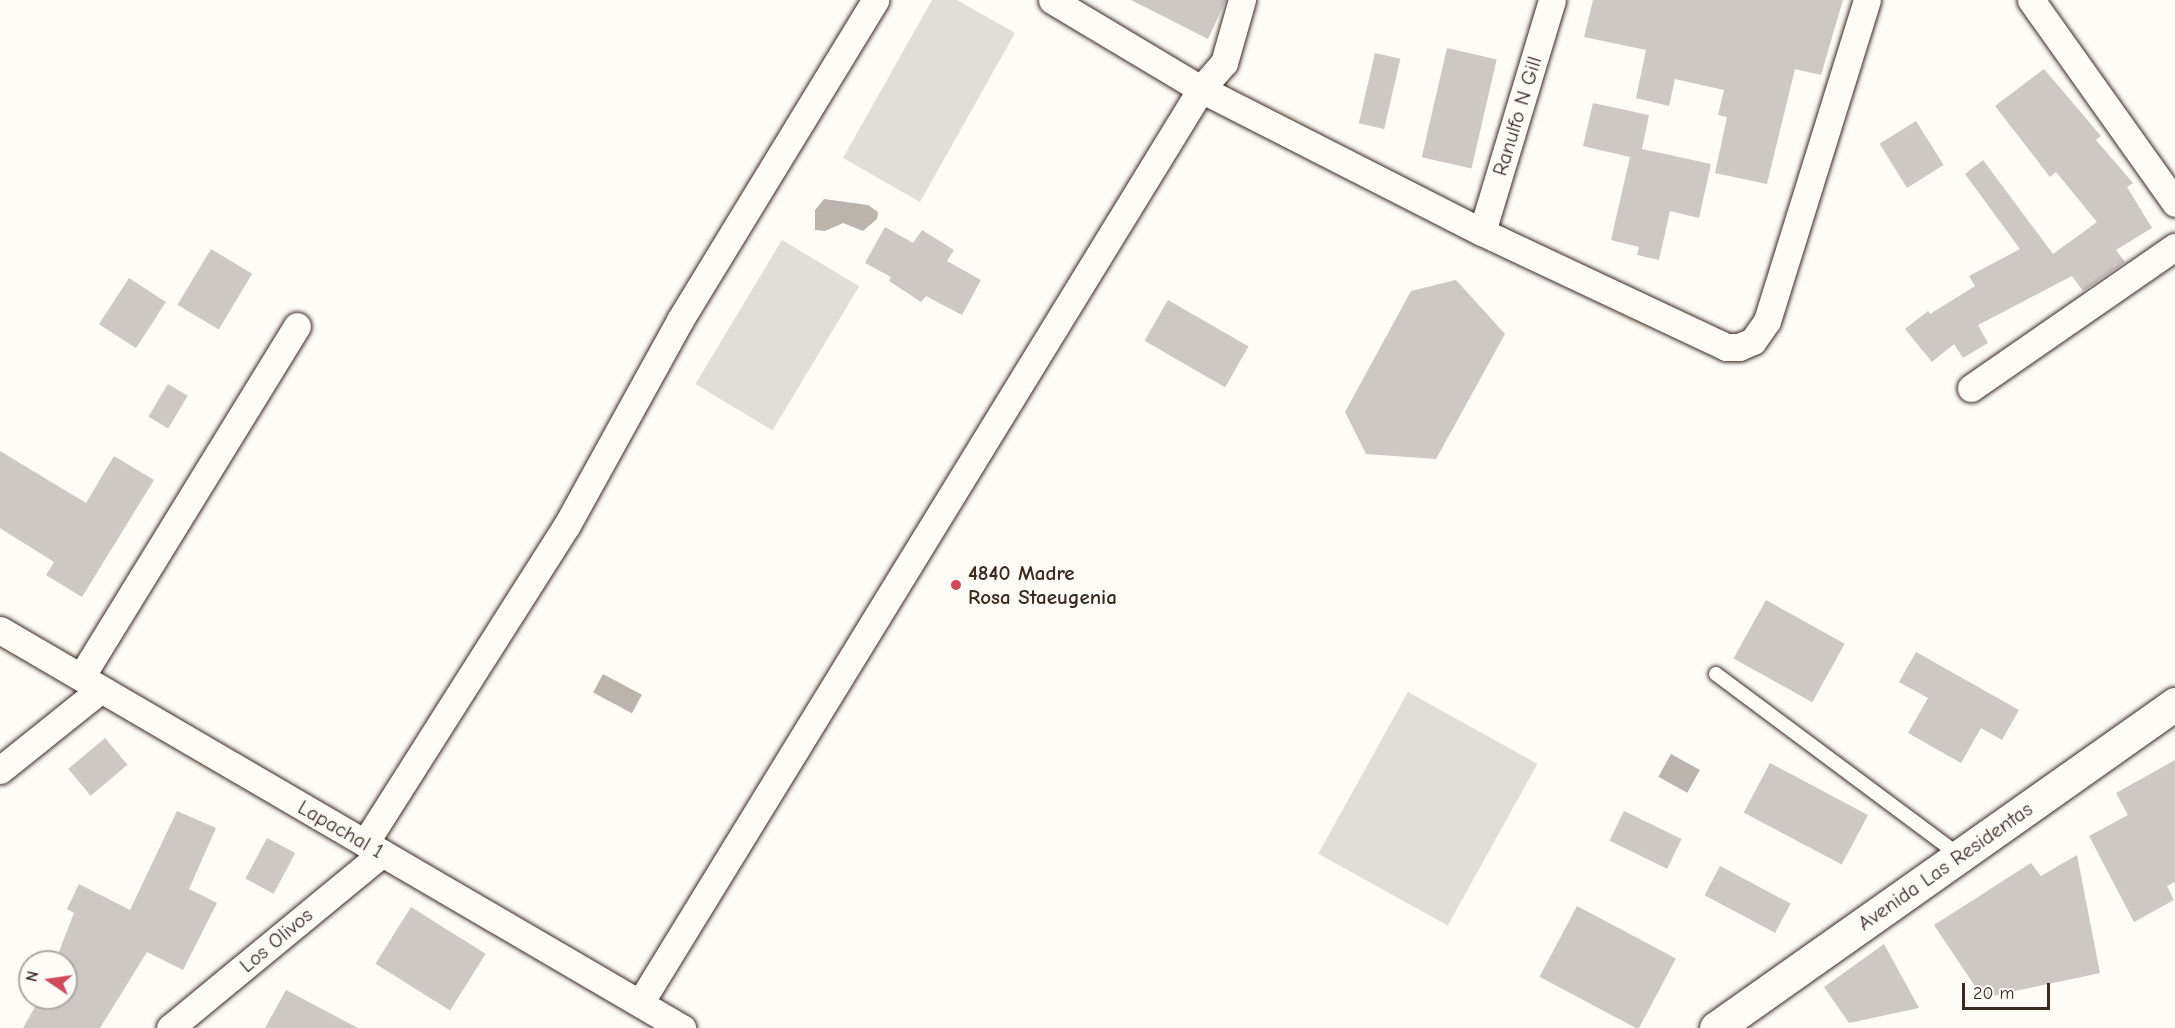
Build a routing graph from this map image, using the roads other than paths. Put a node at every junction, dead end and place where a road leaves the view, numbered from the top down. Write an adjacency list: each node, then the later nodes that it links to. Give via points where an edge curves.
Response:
1 (875, 0): 18 (street, Los Olivos, via 680,320 567,525)
2 (1052, 0): 7 (street)
3 (1242, 0): 7 (street, via 1224,63)
4 (1552, 0): 9 (street, Ranulfo N Gill)
5 (1867, 0): 9 (street, via 1767,321 1753,341 1726,346)
6 (2031, 0): 8 (street)
7 (1202, 89): 9 (street); 20 (street)
8 (2175, 203)
9 (1482, 232)
10 (2175, 247): 12 (street)
11 (297, 326): 15 (street)
12 (1971, 388)
13 (0, 630): 15 (street, Lapachal 1)
14 (1716, 674): 19 (lane)
15 (91, 683): 17 (street); 18 (street, Lapachal 1)
16 (2175, 704): 19 (main road, Avenida Las Residentas)
17 (0, 770)
18 (374, 848): 20 (street, Lapachal 1); 23 (street, Los Olivos)
19 (1960, 856): 21 (main road, Avenida Las Residentas)
20 (640, 1003): 22 (street, Lapachal 1)
21 (1724, 1026)
22 (680, 1027)
23 (170, 1028)

